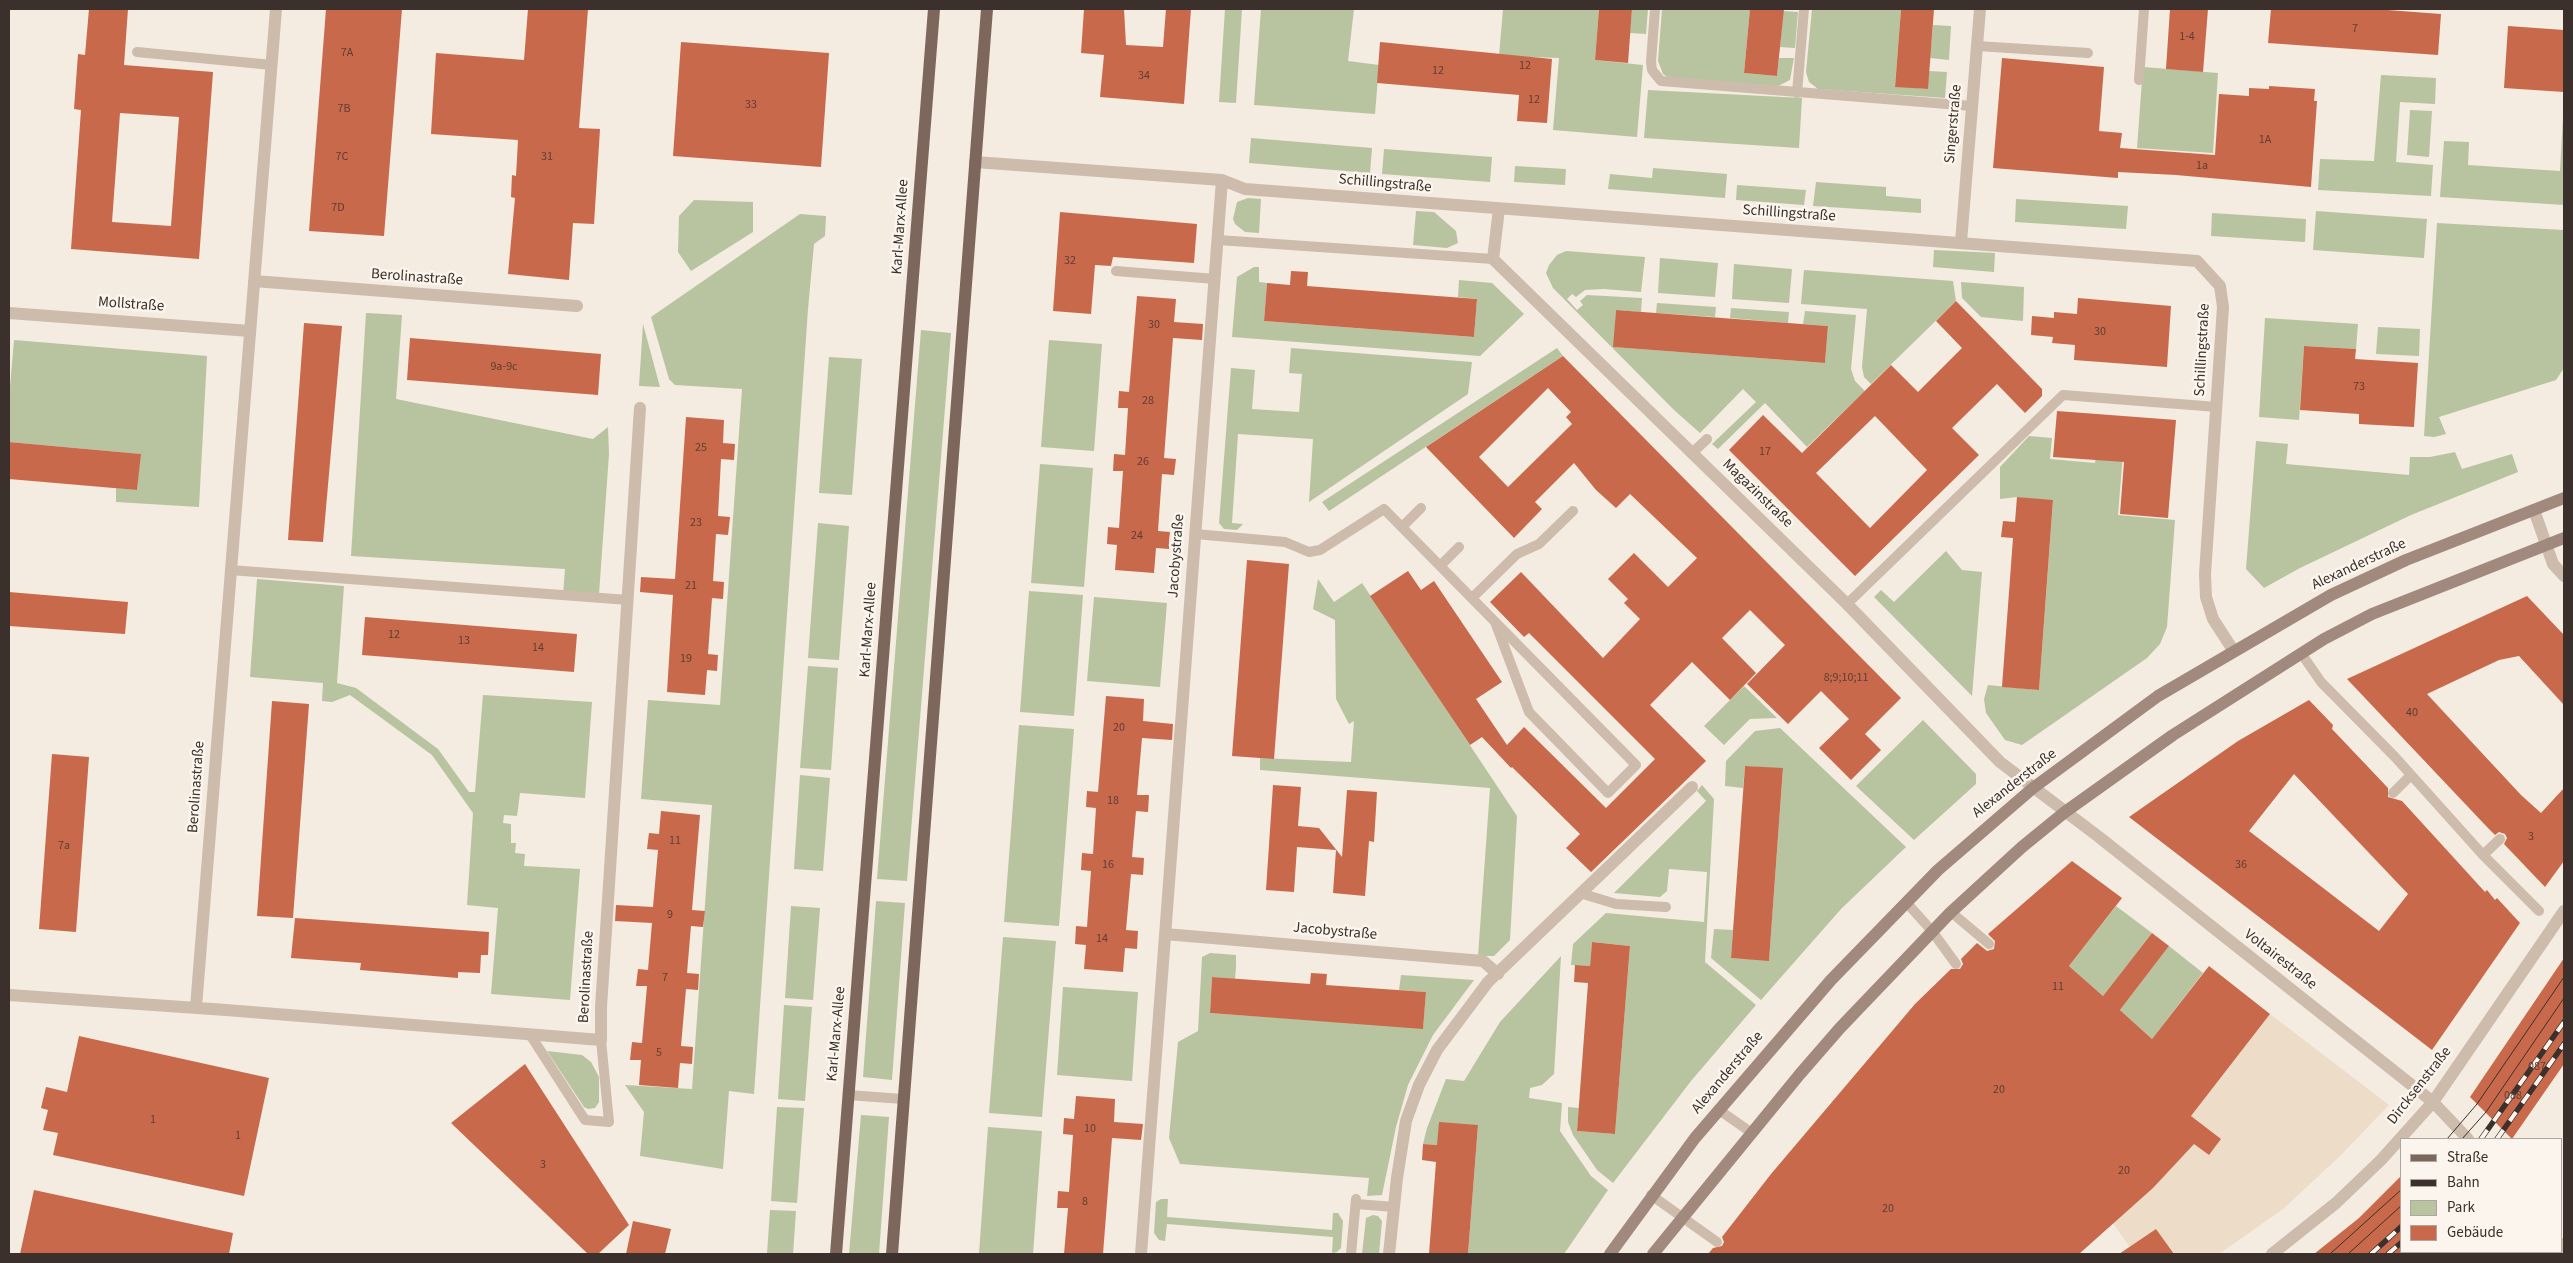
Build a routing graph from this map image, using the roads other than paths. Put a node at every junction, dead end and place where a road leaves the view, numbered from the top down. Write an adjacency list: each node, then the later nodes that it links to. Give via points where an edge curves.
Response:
1 (276, 9): 11 (street, Berolinastraße)
2 (934, 9): 71 (main road, Karl-Marx-Allee)
3 (987, 9): 15 (main road)
4 (1654, 9): 13 (lane, via 1651,62 1652,70 1661,81)
5 (1804, 9): 13 (lane)
6 (1980, 9): 8 (street, Singerstraße)
7 (2144, 9): 12 (lane)
8 (1977, 46): 10 (lane); 14 (street, Singerstraße)
9 (137, 52): 11 (lane)
10 (2088, 53)
11 (272, 65): 23 (street, Berolinastraße)
12 (2139, 80)
13 (1797, 93): 14 (lane)
14 (1972, 106): 19 (street, Singerstraße)
15 (975, 162): 16 (street, Schillingstraße); 72 (main road)
16 (1222, 180): 17 (street, Schillingstraße, via 1245,189); 18 (street, Jacobystraße)
17 (1499, 209): 19 (street, Schillingstraße); 20 (street)
18 (1218, 240): 20 (lane); 22 (street, Jacobystraße)
19 (1961, 242): 27 (street, Schillingstraße, via 2197,261 2220,286 2223,307)
20 (1493, 259): 30 (street, Magazinstraße)
21 (1116, 271): 22 (lane)
22 (1215, 279): 36 (street, Jacobystraße)
23 (254, 281): 24 (street, Berolinastraße); 26 (street, Berolinastraße)
24 (577, 306)
25 (9, 313): 26 (street, Mollstraße)
26 (250, 331): 41 (street, Berolinastraße)
27 (2217, 406): 45 (lane, via 2063,395); 47 (street, Schillingstraße, via 2206,590 2213,619)
28 (640, 408): 44 (street, Berolinastraße)
29 (1707, 439): 30 (lane)
30 (1692, 453): 45 (street, Magazinstraße)
31 (2564, 498): 33 (main road, Alexanderstraße)
32 (1421, 508): 35 (lane)
33 (2534, 510): 38 (street); 47 (main road, Alexanderstraße, via 2389,567 2330,595)
34 (1573, 511): 43 (lane, via 1539,544 1516,554)
35 (1402, 527): 36 (lane, via 1384,508 1327,546 1309,552 1285,542); 40 (lane)
36 (1195, 534): 63 (street, Jacobystraße)
37 (2564, 538): 38 (main road)
38 (2547, 545): 42 (street, via 2554,564); 48 (main road, via 2372,614)
39 (1460, 547): 40 (lane)
40 (1440, 566): 43 (lane)
41 (230, 570): 44 (lane); 68 (street, Berolinastraße)
42 (2564, 576)
43 (1472, 598): 46 (lane)
44 (628, 600): 70 (street, Berolinastraße)
45 (1847, 604): 51 (street, Magazinstraße, via 2000,762)
46 (1495, 622): 46 (lane, via 1636,765 1608,792 1530,712)
47 (2233, 650): 51 (main road, Alexanderstraße, via 2158,696)
48 (2301, 652): 49 (lane, via 2321,682); 53 (main road, via 2173,735)
49 (2410, 776): 52 (lane); 55 (lane)
50 (1692, 787): 56 (street)
51 (2032, 788): 53 (street, Voltairestraße); 57 (main road, Alexanderstraße, via 1972,838)
52 (2393, 794)
53 (2065, 812): 61 (main road); 73 (street, Voltairestraße)
54 (2500, 839): 55 (lane)
55 (2483, 855): 59 (lane)
56 (1582, 894): 58 (lane, via 1616,904); 66 (street)
57 (1906, 902): 62 (lane); 74 (main road, Alexanderstraße, via 1831,980)
58 (1666, 907)
59 (2539, 910)
60 (2564, 911): 73 (street, Dircksenstraße)
61 (1951, 912): 62 (main road); 64 (lane)
62 (1932, 931): 65 (lane); 75 (main road, via 1834,1034)
63 (1165, 934): 66 (street, Jacobystraße, via 1483,961); 85 (street, Jacobystraße)
64 (1989, 944)
65 (1956, 964)
66 (1498, 974): 80 (street, via 1488,982 1437,1050 1419,1085 1406,1121)
67 (9, 995): 68 (street, Berolinastraße)
68 (196, 1008): 69 (street, Berolinastraße)
69 (531, 1036): 70 (street, Berolinastraße); 70 (lane, via 585,1120 609,1122)
70 (601, 1040)
71 (848, 1095): 72 (lane); 83 (main road, Karl-Marx-Allee)
72 (903, 1099): 84 (main road)
73 (2433, 1102): 76 (street, Dircksenstraße); 77 (street, Voltairestraße)
74 (1719, 1110): 75 (lane); 79 (main road, Alexanderstraße)
75 (1752, 1133): 81 (main road)
76 (2401, 1138)
77 (2467, 1138)
78 (2400, 1139): 90 (street, Dircksenstraße, via 2336,1203)
79 (1651, 1195): 81 (lane); 88 (main road, Alexanderstraße)
80 (1394, 1207): 86 (lane, via 1356,1202); 87 (street)
81 (1682, 1219): 82 (lane); 89 (main road)
82 (1717, 1242)
83 (836, 1254)
84 (892, 1254)
85 (1141, 1254)
86 (1351, 1254)
87 (1389, 1254)
88 (1610, 1254)
89 (1654, 1254)
90 (2272, 1254)

